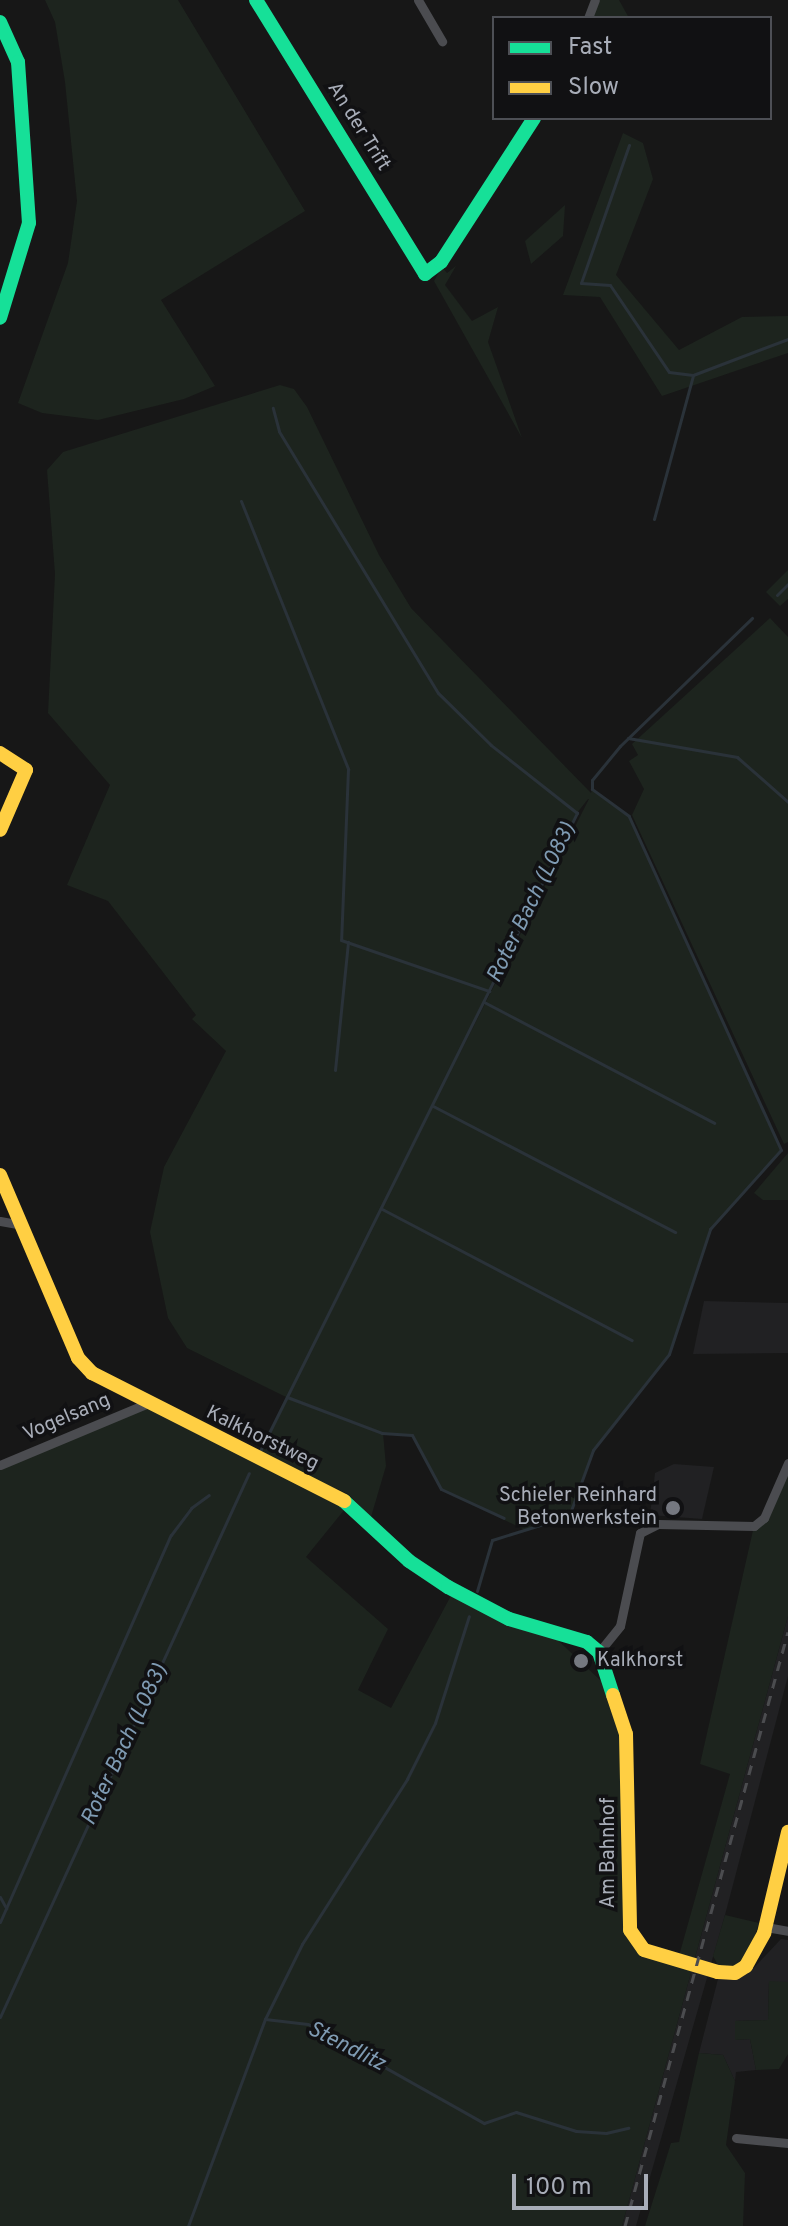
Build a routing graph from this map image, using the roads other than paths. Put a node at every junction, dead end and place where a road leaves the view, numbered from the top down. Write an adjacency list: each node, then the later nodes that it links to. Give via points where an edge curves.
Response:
1 (256, 0): 5 (street, An der Trift, via 425,274 441,262)
2 (418, 0): 4 (street)
3 (0, 22): 6 (street, via 18,62 29,223)
4 (442, 41)
5 (533, 120)
6 (0, 318)
7 (0, 753): 8 (street, via 26,770)
8 (0, 830)
9 (0, 1175): 11 (street, Kalkhorstweg)
10 (0, 1221): 11 (street)
11 (22, 1225): 12 (street, Kalkhorstweg, via 78,1358 92,1373)
12 (148, 1403): 14 (street, Vogelsang); 15 (street, Kalkhorstweg, via 349,1504 409,1561 448,1587 509,1619 587,1642)
13 (788, 1463): 15 (street, via 764,1518 754,1526 658,1524 640,1533 620,1626)
14 (0, 1465)
15 (599, 1652): 17 (street, Am Bahnhof, via 626,1734 630,1917 636,1942 655,1957 735,1973 753,1959)
16 (788, 1832): 17 (street, Am Bahnhof)
17 (766, 1927): 18 (street)
18 (788, 1931)
19 (736, 2138): 20 (street)
20 (788, 2143)

